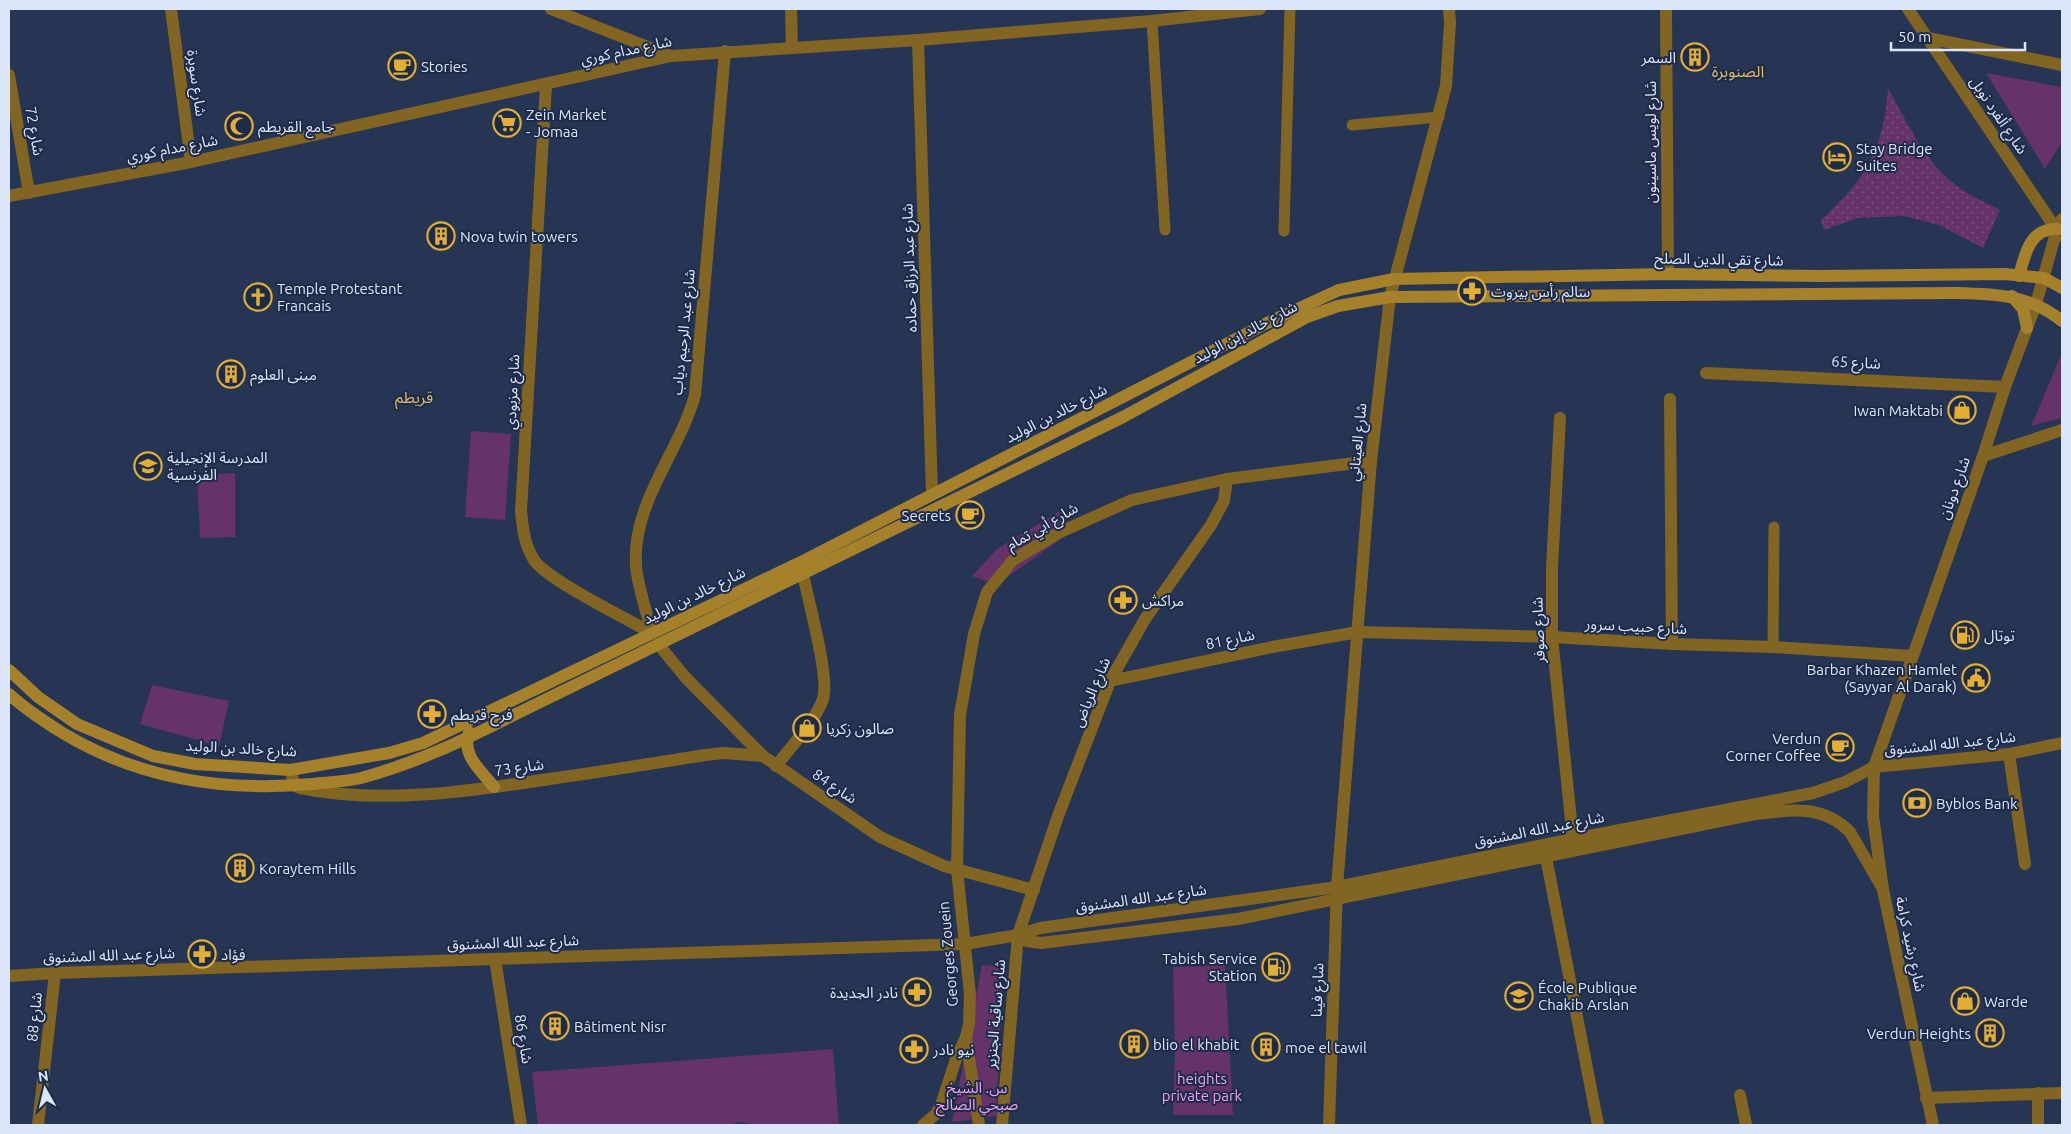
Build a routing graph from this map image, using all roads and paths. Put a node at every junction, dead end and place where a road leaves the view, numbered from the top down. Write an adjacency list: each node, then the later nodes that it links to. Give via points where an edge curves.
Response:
1 (171, 9): 20 (street, شارع سوبرة)
2 (551, 9): 14 (street)
3 (791, 9): 12 (street)
4 (1260, 9): 9 (street, شارع مدام كوري)
5 (1290, 9): 25 (street)
6 (1449, 9): 18 (street, شارع العيتاني, via 1446,86)
7 (1666, 9): 26 (street, شارع لويس ماسينون)
8 (1908, 9): 10 (street, شارع ألفرد نوبل)
9 (1152, 21): 11 (street, شارع مدام كوري); 24 (street)
10 (1928, 38): 15 (street); 23 (street, شارع ألفرد نوبل)
11 (918, 40): 12 (street, شارع مدام كوري); 45 (street, شارع عبد الرزاق حماده)
12 (792, 48): 13 (street, شارع مدام كوري)
13 (725, 51): 14 (street, شارع مدام كوري); 50 (street, شارع عبد الرحيم دياب, via 695,396 689,416 646,505 639,530 636,566)
14 (671, 56): 17 (street, شارع مدام كوري)
15 (2062, 65)
16 (9, 75): 21 (street, شارع 72)
17 (546, 85): 20 (street, شارع مدام كوري); 50 (street, شارع مزبودي, via 521,512 524,541 534,561 552,576)
18 (1439, 117): 19 (street); 29 (street, شارع العيتاني)
19 (1352, 125)
20 (191, 162): 21 (street, شارع مدام كوري)
21 (29, 192): 22 (street, شارع مدام كوري)
22 (9, 196)
23 (2060, 229): 27 (main road, via 2042,230 2033,239 2026,251); 28 (street, شارع دونان)
24 (1165, 230)
25 (1284, 230)
26 (1668, 274): 27 (main road, شارع تقي الدين الصلح); 29 (main road, شارع تقي الدين الصلح)
27 (2020, 276): 28 (main road, شارع تقي الدين الصلح)
28 (2044, 278): 30 (main road); 33 (street, شارع دونان)
29 (1394, 279): 32 (street, شارع العيتاني); 45 (main road, شارع خالد بن الوليد, via 1339,290 1267,323)
30 (2062, 288)
31 (2012, 296): 32 (main road, via 1924,293); 33 (main road); 35 (main road, via 2023,310)
32 (1390, 297): 39 (main road, شارع خالد إبن الوليد, via 1338,306 1307,317); 43 (street, شارع العيتاني)
33 (2036, 304): 34 (main road); 35 (street, شارع دونان)
34 (2062, 321)
35 (2027, 328): 37 (street, شارع دونان)
36 (1706, 373): 37 (street, شارع 65)
37 (2006, 386): 42 (street, شارع دونان)
38 (1670, 399): 51 (street)
39 (1123, 417): 47 (main road, شارع خالد بن الوليد)
40 (1560, 418): 49 (street, شارع صوفر, via 1552,566)
41 (2062, 430): 42 (street)
42 (1983, 456): 53 (street, شارع دونان)
43 (1371, 461): 44 (street, شارع أبي تمام); 48 (street, شارع العيتاني)
44 (1227, 479): 55 (street, شارع الرياض, via 1224,501 1211,525 1145,619); 70 (street, شارع أبي تمام, via 1132,500 1088,518 1013,560 987,592 974,634 960,715)
45 (932, 494): 50 (main road, شارع خالد بن الوليد)
46 (1774, 527): 52 (street)
47 (802, 574): 50 (main road, شارع خالد بن الوليد); 62 (street, via 820,650 823,699)
48 (1358, 632): 49 (street, شارع حبيب سرور); 55 (street, شارع 81); 73 (street, شارع العيتاني)
49 (1552, 637): 51 (street, شارع حبيب سرور); 67 (street, شارع صوفر)
50 (655, 639): 57 (main road, شارع خالد بن الوليد); 58 (main road, شارع خالد بن الوليد); 61 (street, شارع 84, via 686,678)
51 (1672, 644): 52 (street, شارع حبيب سرور)
52 (1772, 647): 53 (street, شارع حبيب سرور)
53 (1912, 656): 63 (street, شارع دونان)
54 (9, 670): 64 (main road, شارع خالد بن الوليد, via 38,697 77,724 153,756 195,764)
55 (1110, 681): 71 (street, شارع الرياض, via 1058,816)
56 (9, 694): 65 (main road, شارع خالد بن الوليد, via 26,710 88,749 147,772 209,783)
57 (474, 718): 58 (main road); 64 (main road, شارع خالد بن الوليد, via 423,743 389,753)
58 (467, 738): 65 (main road, شارع خالد بن الوليد, via 404,765 364,777); 66 (main road, via 470,758)
59 (2062, 743): 60 (street, شارع عبد الله المشنوق)
60 (2009, 754): 63 (street, شارع عبد الله المشنوق); 69 (street)
61 (763, 756): 62 (street, شارع 84); 66 (street, شارع 73, via 705,755)
62 (776, 766): 70 (street, شارع 84, via 880,836)
63 (1874, 767): 67 (street, شارع عبد الله المشنوق, via 1846,782 1813,793); 72 (street, شارع رشيد كرامة, via 1873,816)
64 (290, 770): 65 (street)
65 (295, 786): 66 (street, شارع 73, via 363,795)
66 (494, 787)
67 (1573, 839): 73 (street, شارع عبد الله المشنوق)
68 (1546, 857): 72 (street, شارع عبد الله المشنوق, via 1750,815 1811,811 1836,820 1850,832); 73 (street, شارع عبد الله المشنوق); 90 (street)
69 (2025, 864)
70 (957, 869): 71 (street, شارع 84); 75 (street, Georges Zouein)
71 (1034, 890): 74 (street, شارع الرياض)
72 (1883, 890): 83 (street, شارع رشيد كرامة)
73 (1337, 893): 74 (street, شارع عبد الله المشنوق, via 1040,928); 74 (street, شارع عبد الله المشنوق, via 1238,919 1057,942 1032,942); 89 (street, شارع فينا)
74 (1018, 935): 75 (street, شارع عبد الله المشنوق); 88 (street, شارع ساقية الجنزير)
75 (965, 944): 76 (street, شارع عبد الله المشنوق); 79 (street, Georges Zouein, via 970,994)
76 (495, 959): 77 (street, شارع عبد الله المشنوق); 85 (street, شارع 86)
77 (55, 973): 78 (street, شارع عبد الله المشنوق); 84 (street, شارع 88)
78 (9, 976)
79 (966, 1037): 86 (street, Georges Zouein, via 941,1106); 87 (street, Georges Zouein)
80 (2038, 1093): 81 (street); 83 (street); 93 (street)
81 (2062, 1093)
82 (1740, 1095): 91 (street)
83 (1926, 1098): 92 (street, شارع رشيد كرامة)
84 (38, 1125)
85 (521, 1125)
86 (923, 1125)
87 (979, 1125)
88 (1002, 1125)
89 (1329, 1125)
90 (1598, 1125)
91 (1746, 1125)
92 (1933, 1125)
93 (2038, 1125)

